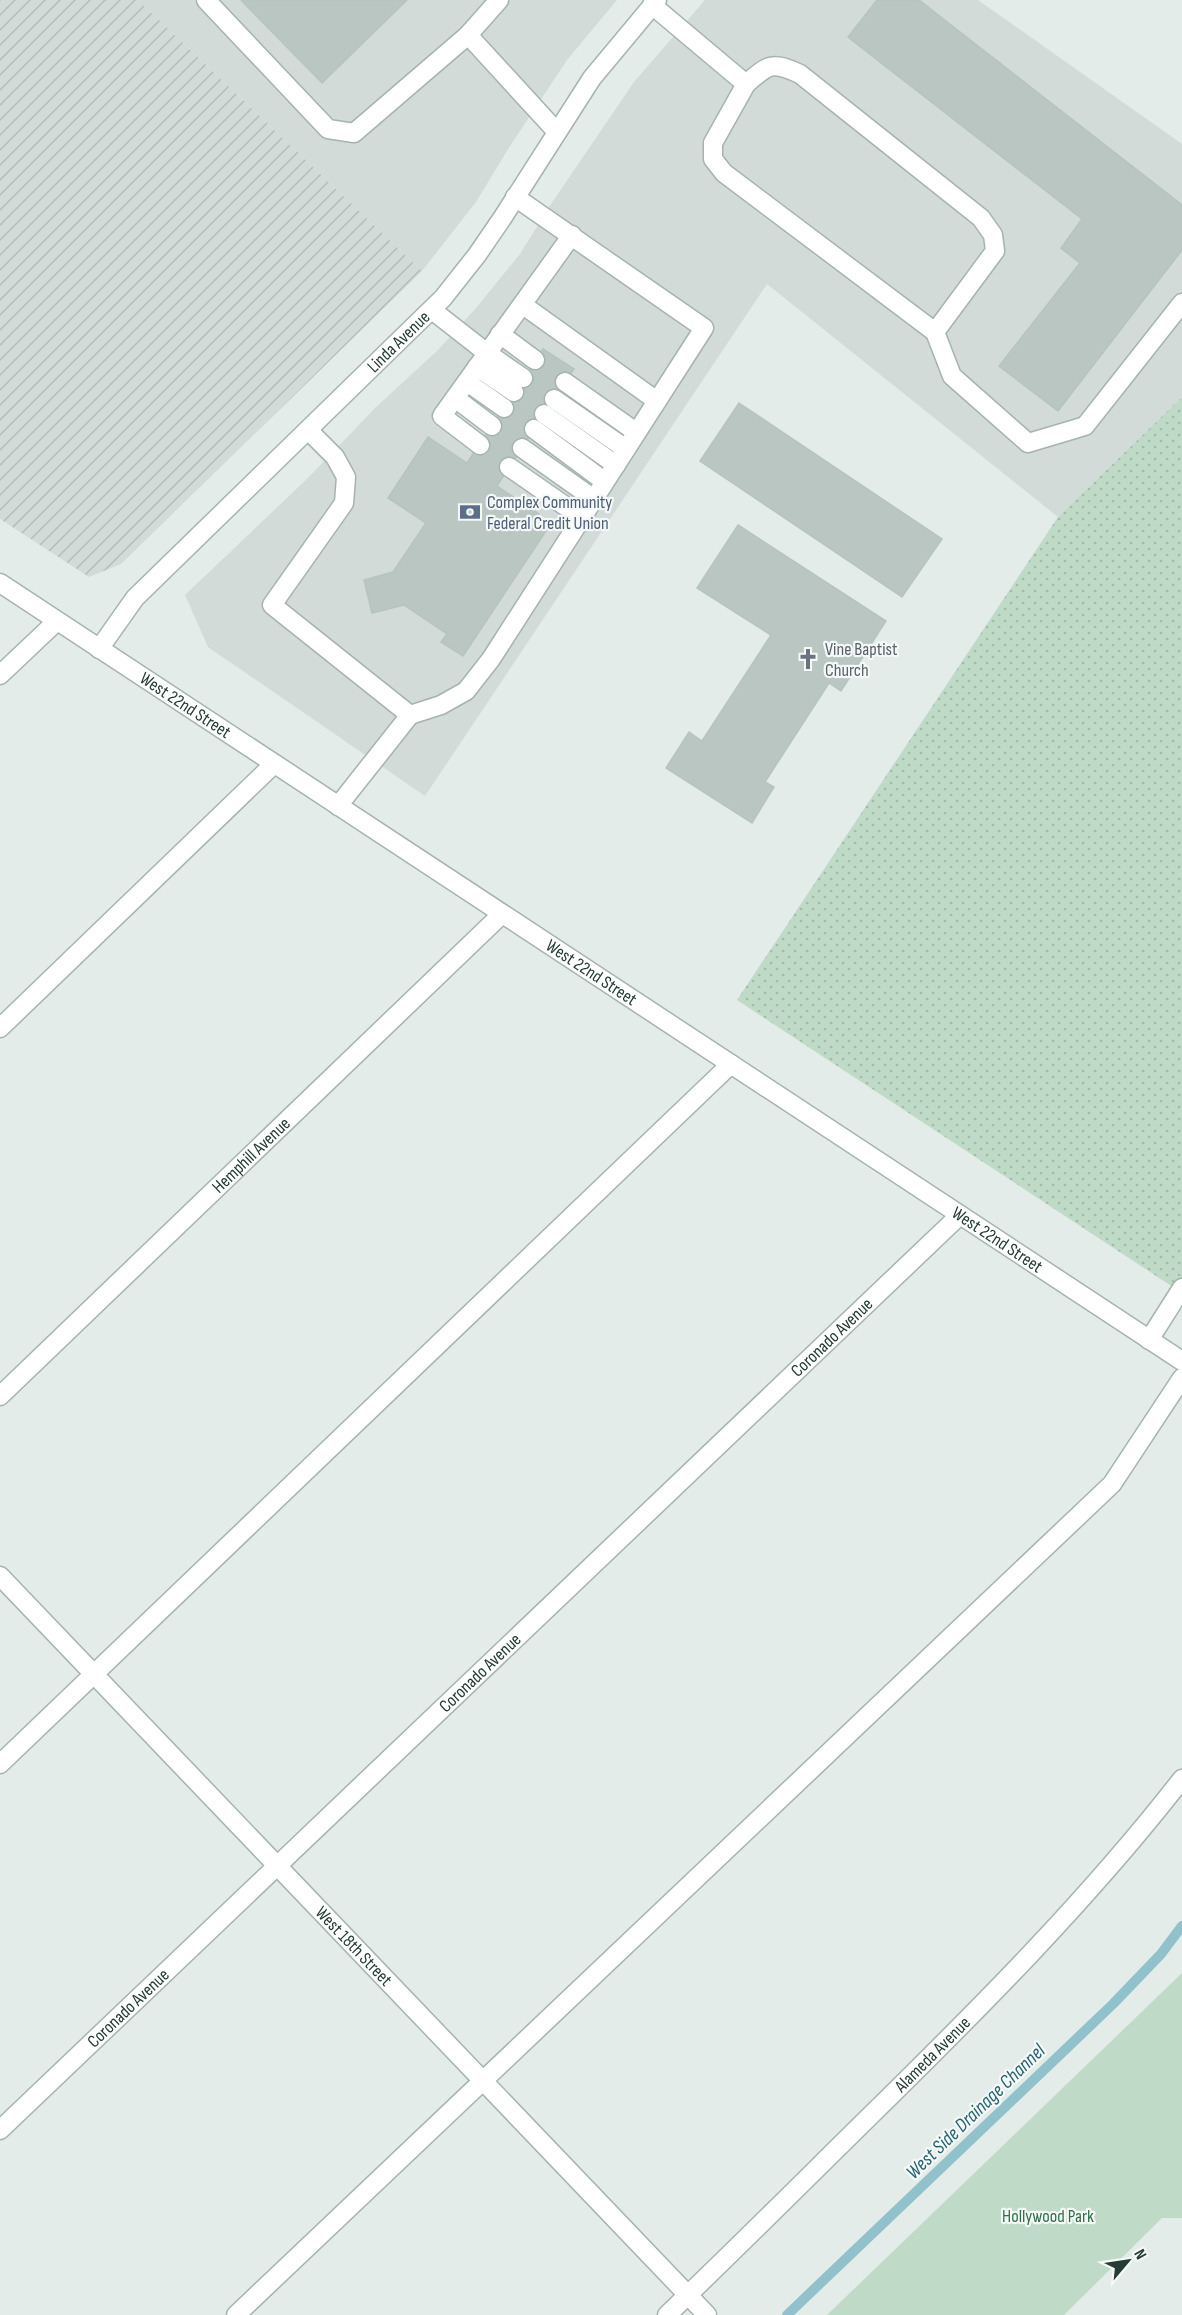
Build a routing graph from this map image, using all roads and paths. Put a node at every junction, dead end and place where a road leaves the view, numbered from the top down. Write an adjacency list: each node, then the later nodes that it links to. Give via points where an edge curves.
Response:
1 (206, 0): 4 (street, via 328,129 354,133)
2 (499, 0): 4 (street)
3 (654, 3): 5 (street); 6 (street, Linda Avenue, via 592,78)
4 (468, 35): 6 (street)
5 (746, 84): 12 (street, via 713,143 713,159 724,173); 12 (street, via 764,69 781,65 800,74 981,218 993,235 995,251)
6 (557, 132): 7 (street, Linda Avenue)
7 (515, 197): 8 (street); 11 (street, Linda Avenue, via 477,255)
8 (572, 235): 10 (street); 19 (street, via 705,328)
9 (1182, 303): 12 (street, via 1085,426 1028,443 952,376)
10 (523, 305): 13 (street); 19 (street)
11 (432, 310): 15 (street); 23 (street, Linda Avenue)
12 (935, 332)
13 (500, 334): 14 (street); 15 (street)
14 (535, 360)
15 (477, 368): 17 (street); 18 (street); 20 (street)
16 (565, 382): 24 (street)
17 (519, 385)
18 (454, 398): 22 (street); 25 (street, via 442,416)
19 (657, 401): 24 (street)
20 (504, 408)
21 (544, 414): 27 (street); 28 (street); 30 (street)
22 (492, 426)
23 (308, 430): 35 (street, Linda Avenue, via 135,598); 37 (street, via 335,457 346,477 344,503 272,605)
24 (636, 432): 27 (street)
25 (480, 445)
26 (522, 448): 31 (street)
27 (626, 449): 28 (street)
28 (616, 465): 30 (street)
29 (509, 467): 32 (street)
30 (604, 481): 31 (street)
31 (594, 499): 32 (street)
32 (581, 517): 37 (street, via 491,659 466,691 441,705)
33 (0, 583): 34 (street, West 22nd Street)
34 (57, 621): 35 (street, West 22nd Street); 36 (street)
35 (99, 649): 38 (street, West 22nd Street)
36 (0, 675)
37 (410, 715): 39 (street)
38 (274, 764): 39 (street, West 22nd Street); 41 (street)
39 (338, 806): 40 (street, West 22nd Street)
40 (502, 914): 42 (street, West 22nd Street); 48 (street, Hemphill Avenue)
41 (0, 1028)
42 (731, 1065): 43 (street, West 22nd Street); 50 (street)
43 (960, 1215): 45 (street, West 22nd Street); 53 (street, Coronado Avenue)
44 (1182, 1288): 45 (street)
45 (1149, 1340): 46 (street, West 22nd Street)
46 (1182, 1361)
47 (1182, 1378): 54 (street, via 1112,1484)
48 (0, 1396)
49 (0, 1576): 50 (street, West 18th Street)
50 (94, 1674): 51 (street); 53 (street, West 18th Street)
51 (0, 1764)
52 (1182, 1779): 56 (street, Alameda Avenue, via 1056,1928 952,2036)
53 (277, 1866): 54 (street, West 18th Street); 55 (street, Coronado Avenue)
54 (483, 2081): 56 (street, West 18th Street); 57 (street)
55 (0, 2130)
56 (688, 2295): 58 (street, Alameda Avenue); 59 (street, West 18th Street)
57 (236, 2315)
58 (667, 2315)
59 (707, 2315)

